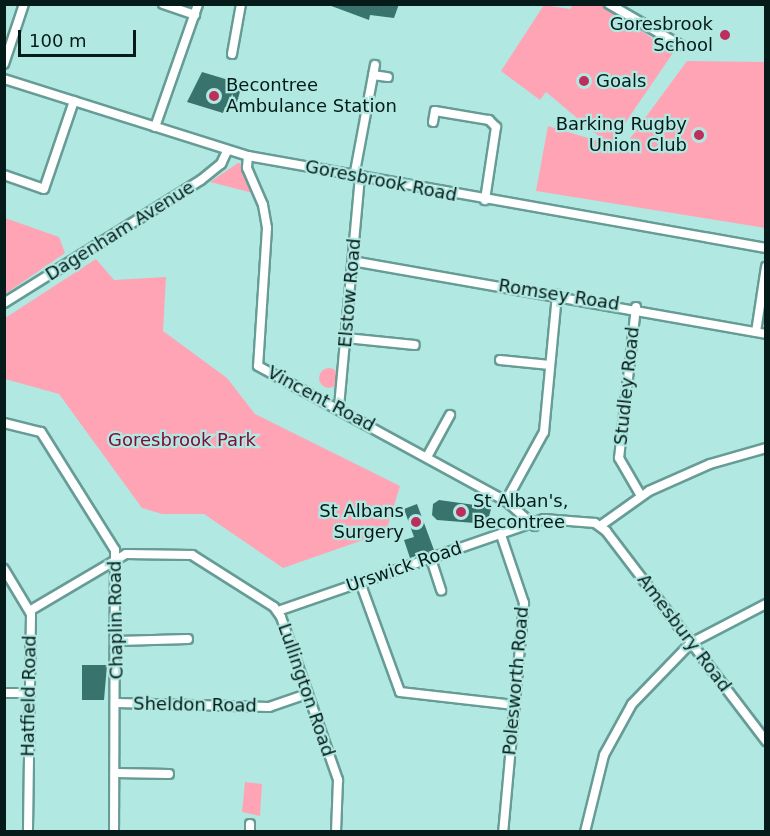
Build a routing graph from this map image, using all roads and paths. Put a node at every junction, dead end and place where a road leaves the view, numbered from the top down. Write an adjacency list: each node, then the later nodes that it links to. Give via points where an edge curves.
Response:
1 (24, 4): 11 (street)
2 (30, 4): 7 (street)
3 (163, 4): 8 (street)
4 (198, 4): 8 (street)
5 (241, 4): 10 (street)
6 (609, 4): 9 (street)
7 (35, 5)
8 (195, 15): 16 (street)
9 (680, 45)
10 (232, 54)
11 (4, 64)
12 (388, 77): 20 (street, Elstow Road, via 374,70)
13 (4, 79): 14 (street, Goresbrook Road)
14 (74, 101): 16 (street, Goresbrook Road); 19 (street, via 44,189)
15 (433, 122): 21 (street, via 435,111 489,120 496,127)
16 (155, 127): 17 (street, Goresbrook Road)
17 (227, 151): 18 (street, Goresbrook Road); 26 (street, Dagenham Avenue, via 201,180)
18 (248, 156): 20 (street, Goresbrook Road); 33 (street, Vincent Road, via 247,168 264,205 267,228 256,363)
19 (4, 175)
20 (357, 177): 21 (street, Goresbrook Road); 23 (street, Elstow Road)
21 (485, 201): 22 (street, Goresbrook Road)
22 (765, 248)
23 (352, 261): 25 (street, Romsey Road); 29 (street, Elstow Road)
24 (765, 267): 28 (street)
25 (557, 296): 27 (street, Romsey Road); 32 (street)
26 (4, 303)
27 (636, 307): 28 (street, Romsey Road); 38 (street, Studley Road, via 619,458)
28 (761, 333)
29 (346, 338): 30 (street); 33 (street, Elstow Road)
30 (415, 345)
31 (500, 360): 32 (street)
32 (550, 365): 39 (street, via 544,432)
33 (339, 407): 37 (street, Vincent Road)
34 (450, 415): 37 (street)
35 (4, 423): 43 (street, Chaplin Road, via 41,432)
36 (765, 448): 38 (street, via 710,464)
37 (427, 457): 39 (street, Vincent Road)
38 (641, 496): 41 (street)
39 (506, 501): 40 (street, Vincent Road)
40 (535, 526): 41 (street, Urswick Road, via 544,519); 42 (street, Urswick Road)
41 (600, 526): 53 (street, Amesbury Road)
42 (501, 534): 44 (street, Urswick Road); 58 (street, Polesworth Road, via 524,603)
43 (117, 557): 49 (street); 50 (street, Lullington Road, via 192,555); 52 (street, Chaplin Road)
44 (431, 559): 46 (street, Urswick Road); 47 (street)
45 (4, 569): 49 (street, Hatfield Road)
46 (360, 582): 50 (street, Urswick Road); 58 (street, via 400,692)
47 (441, 590)
48 (765, 604): 53 (street)
49 (31, 610): 55 (street, Hatfield Road)
50 (278, 610): 56 (street, Lullington Road)
51 (188, 639): 52 (street)
52 (118, 641): 57 (street, Chaplin Road)
53 (691, 643): 59 (street, Amesbury Road); 66 (street, via 632,704 604,754)
54 (4, 693): 55 (street)
55 (30, 693): 62 (street, Hatfield Road)
56 (307, 694): 57 (street, Sheldon Road, via 268,707); 64 (street, Lullington Road, via 338,780)
57 (117, 703): 60 (street, Chaplin Road)
58 (514, 705): 65 (street, Polesworth Road)
59 (765, 741)
60 (116, 772): 61 (street); 63 (street, Chaplin Road)
61 (169, 774)
62 (28, 831)
63 (114, 831)
64 (336, 831)
65 (503, 831)
66 (585, 831)

